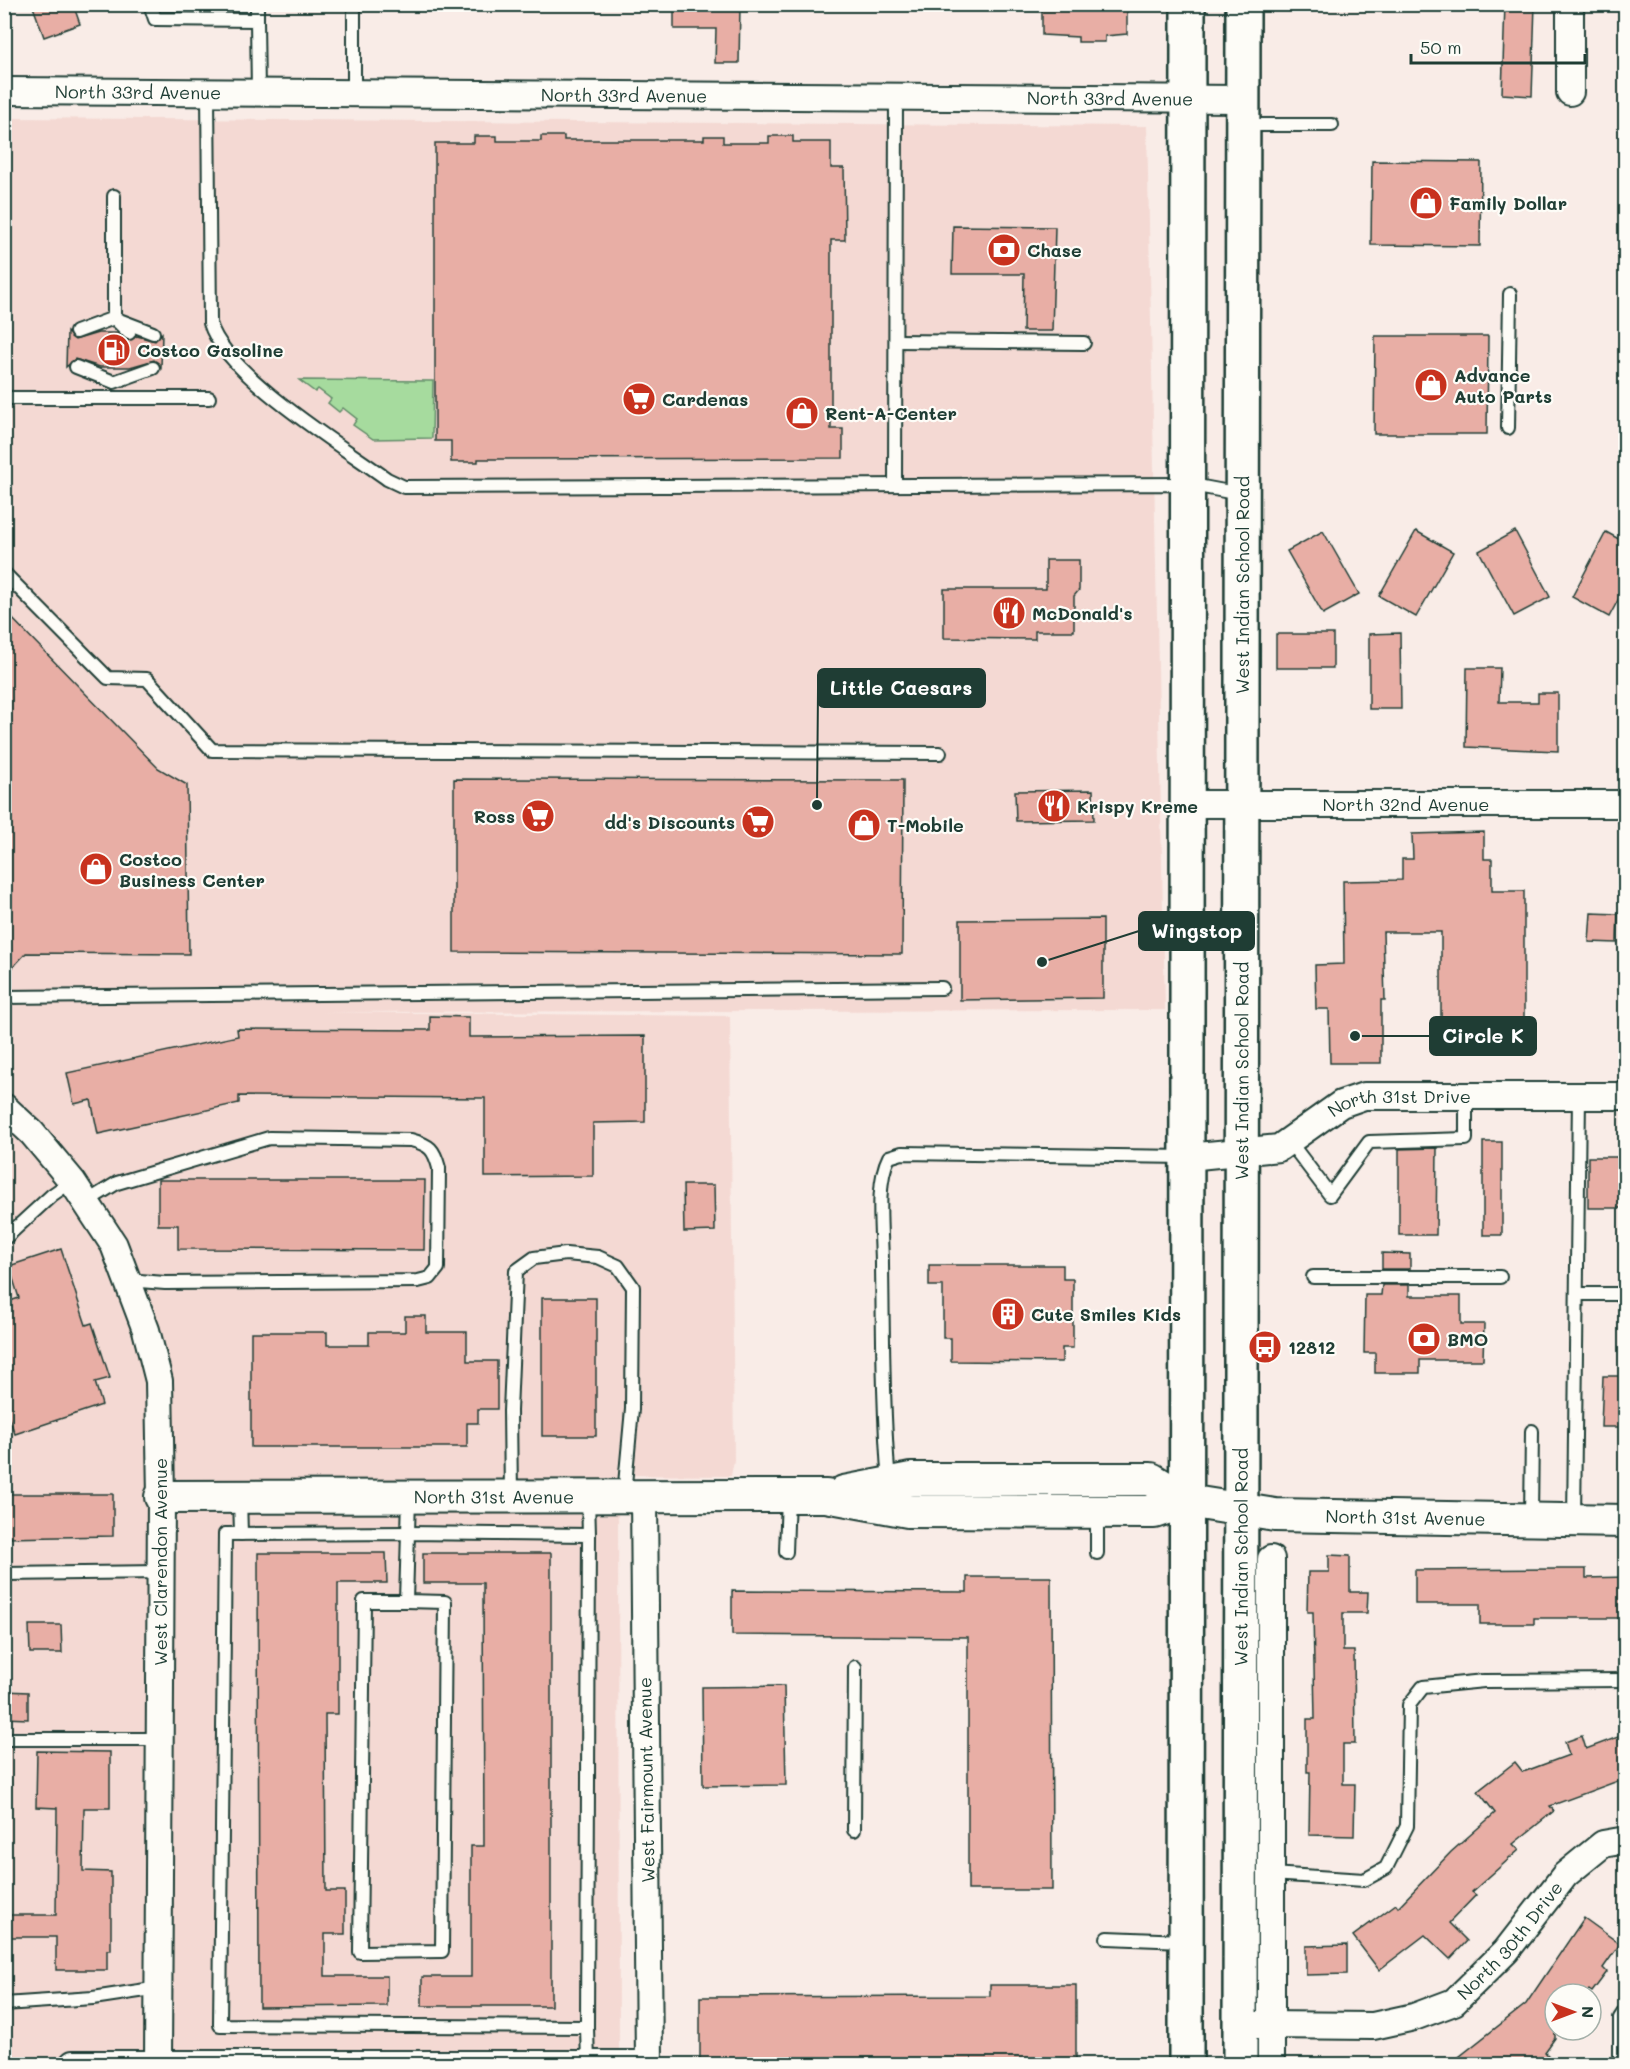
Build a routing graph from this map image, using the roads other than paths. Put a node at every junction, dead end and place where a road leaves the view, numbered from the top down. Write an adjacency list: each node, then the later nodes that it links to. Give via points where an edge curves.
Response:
1 (150, 4): 7 (lane, via 155,19)
2 (257, 4): 7 (lane)
3 (354, 4): 12 (lane)
4 (1188, 4): 14 (main road)
5 (1243, 4): 15 (main road, West Indian School Road)
6 (1570, 4): 9 (street)
7 (257, 20): 11 (lane)
8 (4, 91): 10 (street, North 33rd Avenue)
9 (1570, 92)
10 (208, 93): 11 (street, North 33rd Avenue); 35 (lane, via 213,334 221,348 255,380 387,479 404,487)
11 (258, 93): 12 (street, North 33rd Avenue)
12 (354, 94): 13 (street, North 33rd Avenue)
13 (896, 97): 14 (street, North 33rd Avenue); 24 (lane)
14 (1187, 99): 15 (street, North 33rd Avenue); 36 (main road)
15 (1243, 112): 16 (lane); 37 (main road, West Indian School Road)
16 (1332, 125)
17 (114, 196): 19 (lane)
18 (1510, 294): 34 (lane)
19 (114, 318): 20 (lane); 21 (lane); 22 (lane); 23 (lane)
20 (76, 332)
21 (97, 333)
22 (129, 333)
23 (153, 333)
24 (896, 341): 25 (lane); 35 (lane)
25 (1084, 343)
26 (76, 367): 30 (lane)
27 (96, 368): 30 (lane)
28 (129, 368): 30 (lane)
29 (153, 368): 30 (lane)
30 (114, 382): 32 (lane)
31 (7, 398): 32 (lane)
32 (114, 398): 33 (lane)
33 (209, 398)
34 (1508, 428)
35 (895, 484): 36 (lane)
36 (1187, 484): 37 (lane); 40 (main road)
37 (1242, 495): 42 (main road, West Indian School Road)
38 (4, 573): 39 (lane, via 108,678 147,679 212,750)
39 (940, 753)
40 (1187, 804): 42 (street, North 32nd Avenue); 51 (main road)
41 (1626, 804): 42 (street, North 32nd Avenue)
42 (1241, 805): 50 (main road, West Indian School Road)
43 (942, 988): 44 (lane)
44 (4, 997)
45 (1466, 1096): 46 (street, North 31st Drive); 49 (street, North 31st Drive, via 1364,1096 1341,1104); 49 (lane, via 1466,1139 1369,1142 1330,1195)
46 (1579, 1096): 47 (street, North 31st Drive); 57 (lane)
47 (1626, 1096)
48 (4, 1107): 52 (street, West Clarendon Avenue, via 32,1133)
49 (1289, 1141): 50 (street, North 31st Drive, via 1279,1148)
50 (1242, 1152): 51 (street, North 31st Drive); 70 (main road, West Indian School Road)
51 (1188, 1157): 60 (lane, via 902,1153 889,1156 883,1170 882,1225 884,1422); 69 (main road)
52 (79, 1191): 53 (lane, via 52,1195); 56 (street, West Clarendon Avenue, via 114,1245); 56 (lane, via 269,1138 411,1140 427,1144 436,1156 438,1268 430,1278 165,1283)
53 (4, 1239)
54 (1313, 1277): 55 (lane)
55 (1500, 1277)
56 (127, 1280): 66 (street, West Clarendon Avenue, via 146,1329 159,1381)
57 (1577, 1294): 58 (lane); 73 (lane)
58 (1626, 1294)
59 (1532, 1431): 72 (lane)
60 (889, 1483): 65 (street, North 31st Avenue); 69 (street, North 31st Avenue, via 910,1479 1151,1479)
61 (511, 1496): 62 (street, North 31st Avenue); 63 (lane, via 516,1271 534,1258 566,1254 598,1257 618,1266 633,1287); 68 (street, North 31st Avenue)
62 (588, 1496): 63 (street, North 31st Avenue); 77 (lane)
63 (634, 1496): 64 (street, North 31st Avenue); 102 (street, West Fairmount Avenue)
64 (788, 1496): 65 (street, North 31st Avenue); 78 (lane)
65 (826, 1496): 71 (street, North 31st Avenue, via 908,1510)
66 (161, 1497): 67 (street, North 31st Avenue); 81 (street, West Clarendon Avenue)
67 (240, 1497): 68 (street, North 31st Avenue); 76 (lane)
68 (409, 1497): 75 (lane)
69 (1187, 1502): 70 (street, North 31st Avenue); 71 (street, North 31st Avenue, via 1154,1512); 92 (main road)
70 (1241, 1509): 72 (street, North 31st Avenue, via 1275,1515); 96 (main road, West Indian School Road)
71 (1097, 1512): 79 (lane)
72 (1531, 1520): 73 (street, North 31st Avenue)
73 (1574, 1520): 74 (street, North 31st Avenue)
74 (1626, 1521)
75 (408, 1533): 76 (lane); 77 (lane); 83 (lane)
76 (241, 1534): 97 (lane, via 225,1534 220,2025)
77 (589, 1535): 97 (lane)
78 (786, 1552)
79 (1097, 1553)
80 (1271, 1559): 90 (street, West Indian School Road)
81 (161, 1572): 82 (lane); 87 (street, West Clarendon Avenue)
82 (4, 1574)
83 (406, 1601): 83 (lane, via 445,1602 442,1951 360,1952 364,1601)
84 (855, 1667): 88 (lane)
85 (1626, 1680): 90 (lane, via 1484,1681 1423,1687 1409,1705 1407,1826 1386,1868 1364,1880)
86 (4, 1739): 87 (lane)
87 (160, 1739): 93 (street, West Clarendon Avenue)
88 (854, 1830)
89 (1626, 1840): 96 (street, North 30th Drive, via 1603,1844 1565,1875 1506,1951 1454,2001 1414,2017 1373,2025)
90 (1271, 1874): 96 (street, West Indian School Road)
91 (1107, 1938): 92 (lane)
92 (1185, 1941): 103 (main road)
93 (159, 1988): 94 (lane, via 93,1998); 99 (street, West Clarendon Avenue)
94 (4, 2004)
95 (1626, 2009): 106 (lane, via 1620,2018)
96 (1256, 2025): 104 (main road, West Indian School Road); 105 (street, West Indian School Road)
97 (587, 2027): 101 (lane)
98 (73, 2064): 99 (street)
99 (158, 2064): 100 (street)
100 (224, 2064): 101 (street)
101 (588, 2064): 102 (street)
102 (649, 2064)
103 (1185, 2064)
104 (1240, 2064)
105 (1271, 2064)
106 (1620, 2064)

